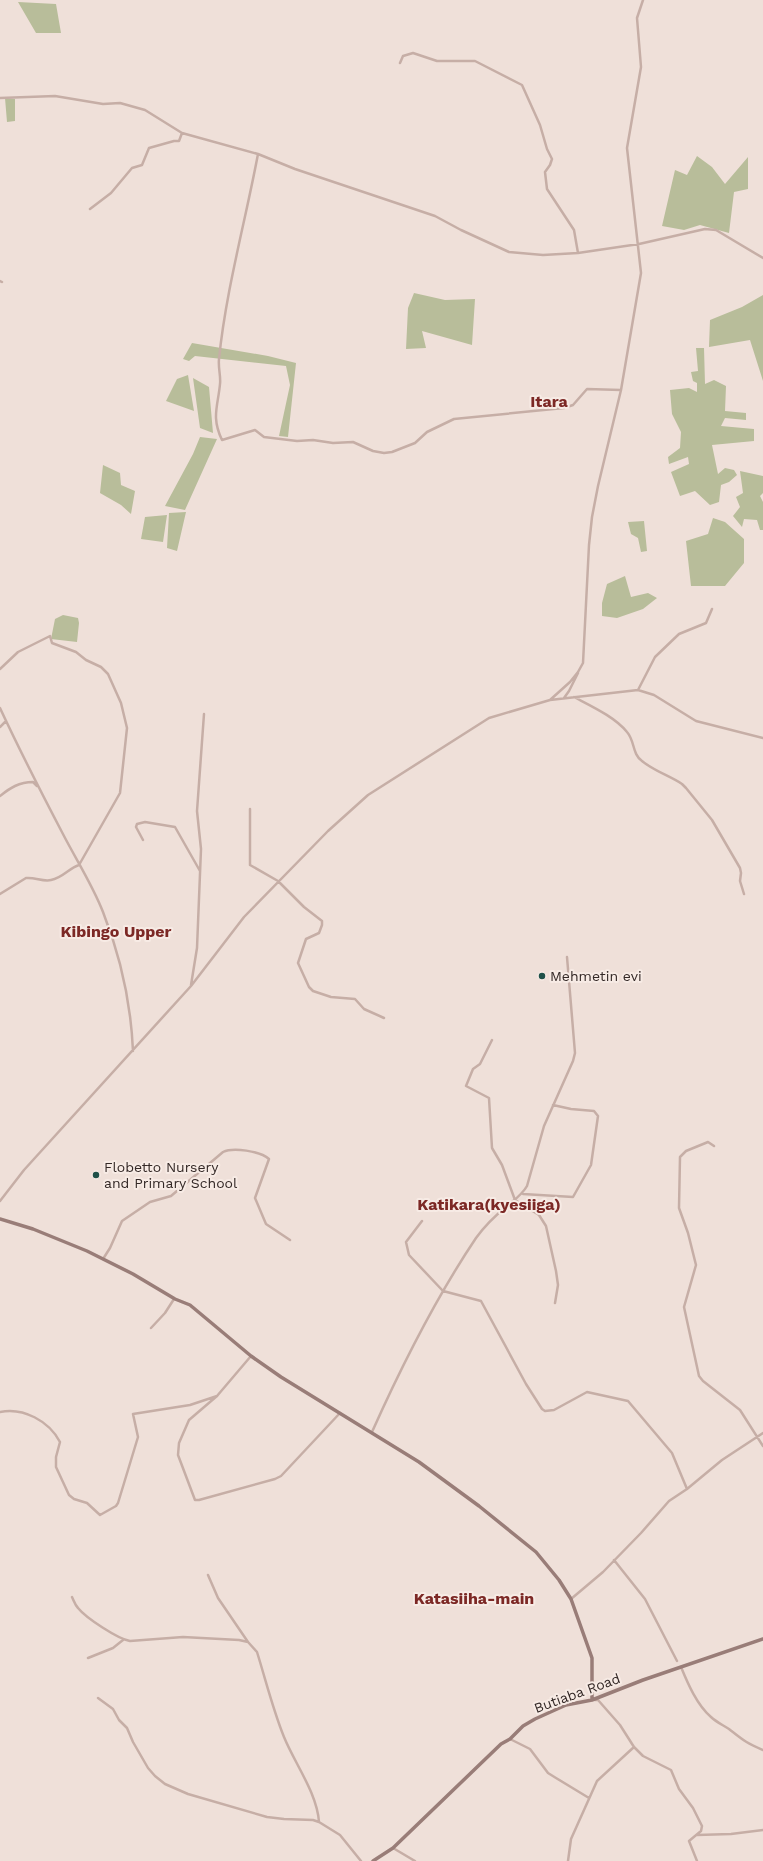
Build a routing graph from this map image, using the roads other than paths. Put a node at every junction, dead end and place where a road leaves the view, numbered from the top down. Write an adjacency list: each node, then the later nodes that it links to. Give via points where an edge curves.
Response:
1 (643, 0): 7 (street, via 637,18 641,67 627,148)
2 (400, 63): 8 (street, via 403,56 410,53 437,62 471,60 522,85 538,119 552,159 545,172 547,189 574,230)
3 (0, 98): 4 (street, via 55,96 103,104 120,103 145,110)
4 (182, 133): 5 (street); 6 (street, via 178,141 149,148 142,165 132,168 111,193)
5 (258, 154): 8 (street, via 435,216 509,252 543,255); 10 (street, via 243,232 233,267 219,360 220,382 215,414 222,440 255,430 264,437 297,441 353,442 377,452 389,452 415,443 427,432 454,419 564,408 573,405 587,390)
6 (90, 209)
7 (638, 244): 8 (street); 9 (street, via 705,228 716,230); 10 (street, via 641,273)
8 (578, 253)
9 (763, 258)
10 (621, 390): 13 (street, via 592,517 583,663)
11 (712, 609): 14 (street, via 706,623 679,634 655,657)
12 (0, 669): 27 (street, via 18,652 50,636 52,643 76,652 111,676 127,728 121,790)
13 (578, 672): 16 (street); 17 (street)
14 (638, 690): 15 (street); 22 (street, via 654,695 696,721)
15 (574, 697): 16 (street); 31 (street, via 608,716 627,731 633,749 641,761 686,788 712,820 740,868)
16 (564, 698): 17 (street)
17 (550, 700): 29 (street, via 489,718 368,796 328,831)
18 (0, 708): 20 (street)
19 (204, 714): 28 (street, via 197,811 201,849)
20 (6, 721): 21 (street); 23 (street)
21 (0, 727)
22 (763, 738)
23 (39, 788): 24 (street, via 33,782 23,783); 27 (street)
24 (0, 796)
25 (250, 809): 29 (street, via 250,865)
26 (143, 840): 28 (street, via 137,824 145,822 175,827)
27 (79, 865): 30 (street, via 53,880 26,878); 36 (street, via 102,909 119,962 129,1009)
28 (200, 871): 33 (street, via 197,953)
29 (278, 881): 33 (street, via 244,917); 34 (street, via 322,921 319,933 306,939 299,961 309,987 331,997 355,999 364,1009)
30 (0, 894)
31 (744, 894)
32 (567, 957): 37 (street, via 575,1053)
33 (191, 986): 36 (street)
34 (384, 1018)
35 (492, 1040): 40 (street, via 466,1084 489,1098 492,1145)
36 (133, 1052): 41 (street, via 24,1170)
37 (553, 1105): 39 (street); 39 (street, via 594,1111 597,1114 591,1165 573,1197)
38 (714, 1146): 56 (street, via 708,1142 686,1151 680,1157 679,1208 696,1265 685,1301 685,1314 699,1376 740,1410)
39 (523, 1194): 40 (street)
40 (515, 1200): 46 (street, via 477,1236); 48 (street, via 539,1215 546,1226 558,1285)
41 (0, 1201)
42 (0, 1219): 45 (main road, via 33,1229)
43 (422, 1221): 46 (street, via 406,1242 407,1248 409,1254)
44 (290, 1240): 45 (street, via 266,1224 256,1198 268,1159 262,1155 231,1149 223,1152 171,1196 150,1202 123,1220)
45 (103, 1259): 47 (main road)
46 (443, 1291): 54 (street, via 394,1382); 58 (street, via 481,1301 526,1384 545,1411 554,1410 587,1392 628,1401 672,1453)
47 (175, 1299): 49 (street); 50 (main road, via 190,1305)
48 (555, 1303)
49 (151, 1328)
50 (251, 1356): 51 (street); 53 (main road)
51 (217, 1396): 52 (street, via 190,1404 133,1414 138,1437 118,1503 100,1515 87,1503 69,1495 56,1467 60,1442 43,1422 39,1418 15,1412); 53 (street, via 187,1424 177,1447 190,1491 197,1500 281,1476)
52 (0, 1412)
53 (340, 1414): 54 (main road)
54 (372, 1432): 62 (main road, via 479,1506 536,1552)
55 (763, 1433): 56 (street)
56 (756, 1437): 57 (street); 58 (street, via 722,1460)
57 (763, 1446)
58 (688, 1489): 59 (street, via 669,1501)
59 (614, 1560): 62 (street); 67 (street, via 645,1599)
60 (208, 1575): 65 (street, via 218,1598)
61 (72, 1597): 64 (street, via 78,1608)
62 (572, 1599): 70 (main road, via 592,1658)
63 (763, 1639): 68 (main road, Butiaba Road)
64 (123, 1640): 65 (street, via 183,1637); 66 (street, via 113,1648)
65 (248, 1642): 75 (street, via 257,1652 284,1737 305,1779 319,1813)
66 (88, 1658)
67 (677, 1661)
68 (681, 1667): 70 (main road, Butiaba Road); 73 (street, via 689,1685 710,1717 744,1742)
69 (98, 1698): 75 (street, via 113,1709 155,1776 174,1789 267,1817)
70 (592, 1700): 71 (main road, Butiaba Road, via 545,1714 523,1726); 72 (street, via 598,1700 620,1725)
71 (510, 1739): 74 (street, via 530,1749 548,1773); 78 (main road, Butiaba Road, via 486,1757)
72 (634, 1747): 74 (street, via 600,1777); 77 (street, via 643,1756 671,1770 681,1793 701,1822 701,1831)
73 (763, 1750)
74 (589, 1798): 82 (street, via 571,1839)
75 (319, 1822): 79 (street, via 340,1835)
76 (763, 1830): 77 (street)
77 (696, 1835): 83 (street, via 689,1841)
78 (393, 1848): 80 (main road, Butiaba Road); 81 (street)
79 (361, 1861)
80 (373, 1861)
81 (415, 1861)
82 (568, 1861)
83 (697, 1861)

